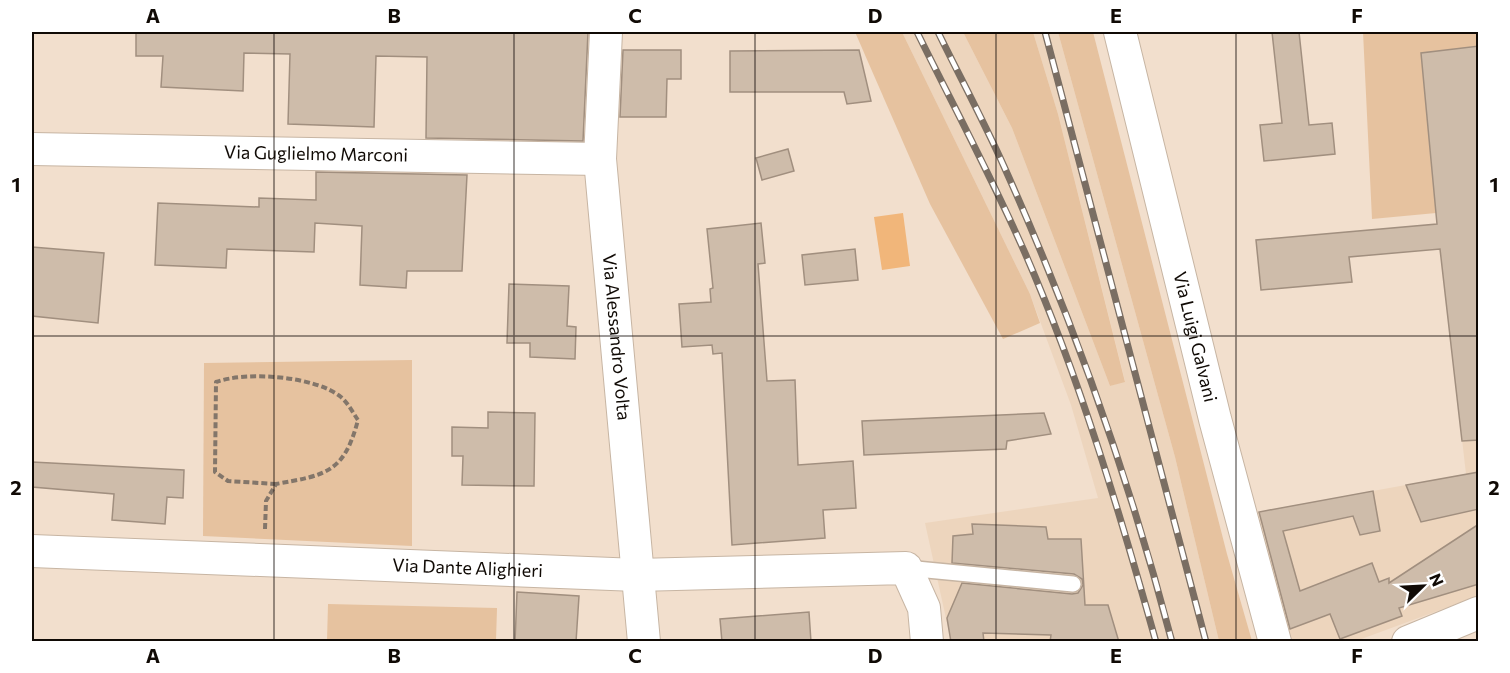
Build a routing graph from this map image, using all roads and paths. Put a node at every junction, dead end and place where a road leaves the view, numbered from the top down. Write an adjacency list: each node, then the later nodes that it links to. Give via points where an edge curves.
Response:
1 (606, 32): 4 (street, Via Alessandro Volta)
2 (1120, 32): 14 (street, Via Luigi Galvani)
3 (32, 149): 4 (street, Via Guglielmo Marconi)
4 (600, 159): 9 (street, Via Alessandro Volta)
5 (276, 484): 5 (path, via 316,477 343,460 358,420 341,397 306,381 260,376 216,382 215,472 228,481); 7 (path, via 266,501)
6 (32, 551): 7 (street, Via Dante Alighieri)
7 (263, 560): 9 (street, Via Dante Alighieri)
8 (906, 568): 9 (street, Via Dante Alighieri); 10 (lane); 13 (street, via 924,608)
9 (637, 575): 12 (street, Via Alessandro Volta)
10 (1073, 584)
11 (1479, 613): 15 (street)
12 (644, 642)
13 (927, 642)
14 (1275, 642)
15 (1408, 642)

